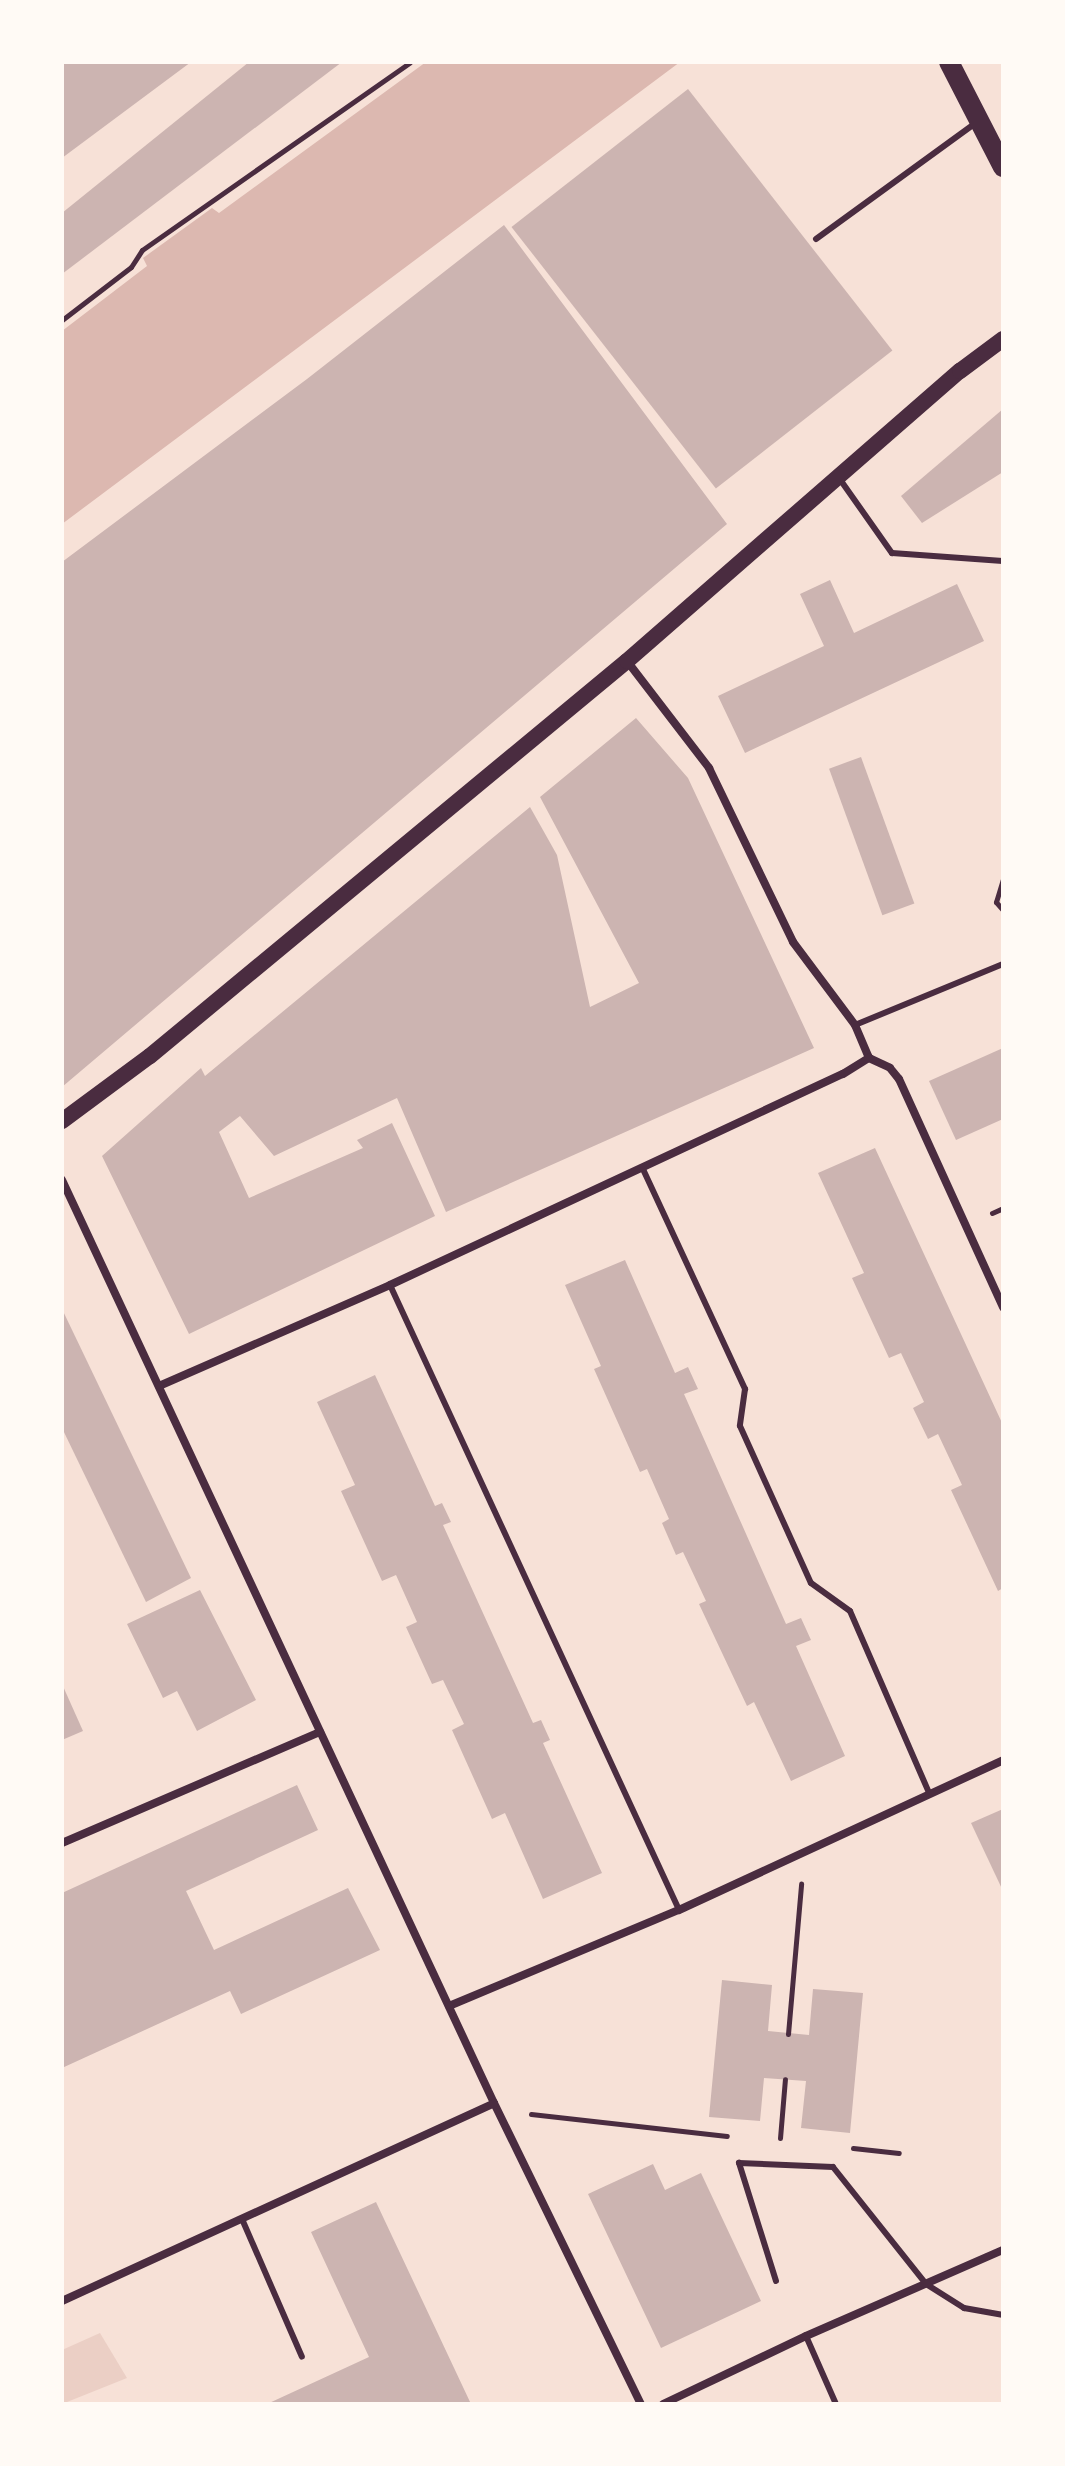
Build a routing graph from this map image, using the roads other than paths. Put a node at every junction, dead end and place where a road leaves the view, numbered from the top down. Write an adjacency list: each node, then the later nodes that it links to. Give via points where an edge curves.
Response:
1 (949, 62): 2 (main road)
2 (980, 120): 3 (main road); 4 (lane)
3 (1003, 167)
4 (816, 239)
5 (1003, 339): 6 (main road)
6 (839, 478): 7 (lane, via 892,553); 8 (main road)
7 (1003, 561)
8 (627, 661): 10 (street, via 709,768 793,942); 12 (main road, via 162,1046)
9 (1003, 964): 10 (lane)
10 (855, 1025): 11 (street)
11 (869, 1058): 13 (street); 16 (street, via 899,1079)
12 (62, 1121)
13 (642, 1165): 15 (street); 20 (lane, via 745,1389 740,1426 800,1559 811,1583 850,1611)
14 (62, 1180): 17 (street)
15 (390, 1285): 17 (street); 22 (lane)
16 (1003, 1307)
17 (159, 1386): 18 (street)
18 (320, 1732): 21 (street); 23 (street)
19 (1003, 1760): 20 (street)
20 (929, 1793): 22 (street)
21 (62, 1843)
22 (679, 1910): 23 (street)
23 (449, 2006): 24 (street)
24 (496, 2106): 25 (street); 33 (street)
25 (242, 2219): 29 (street); 32 (lane)
26 (1003, 2250): 28 (street)
27 (776, 2281): 28 (lane, via 739,2163 833,2167)
28 (926, 2284): 30 (lane, via 964,2308); 31 (street)
29 (62, 2301)
30 (1003, 2315)
31 (806, 2336): 34 (street); 35 (lane)
32 (302, 2357)
33 (641, 2404)
34 (663, 2404)
35 (836, 2404)

